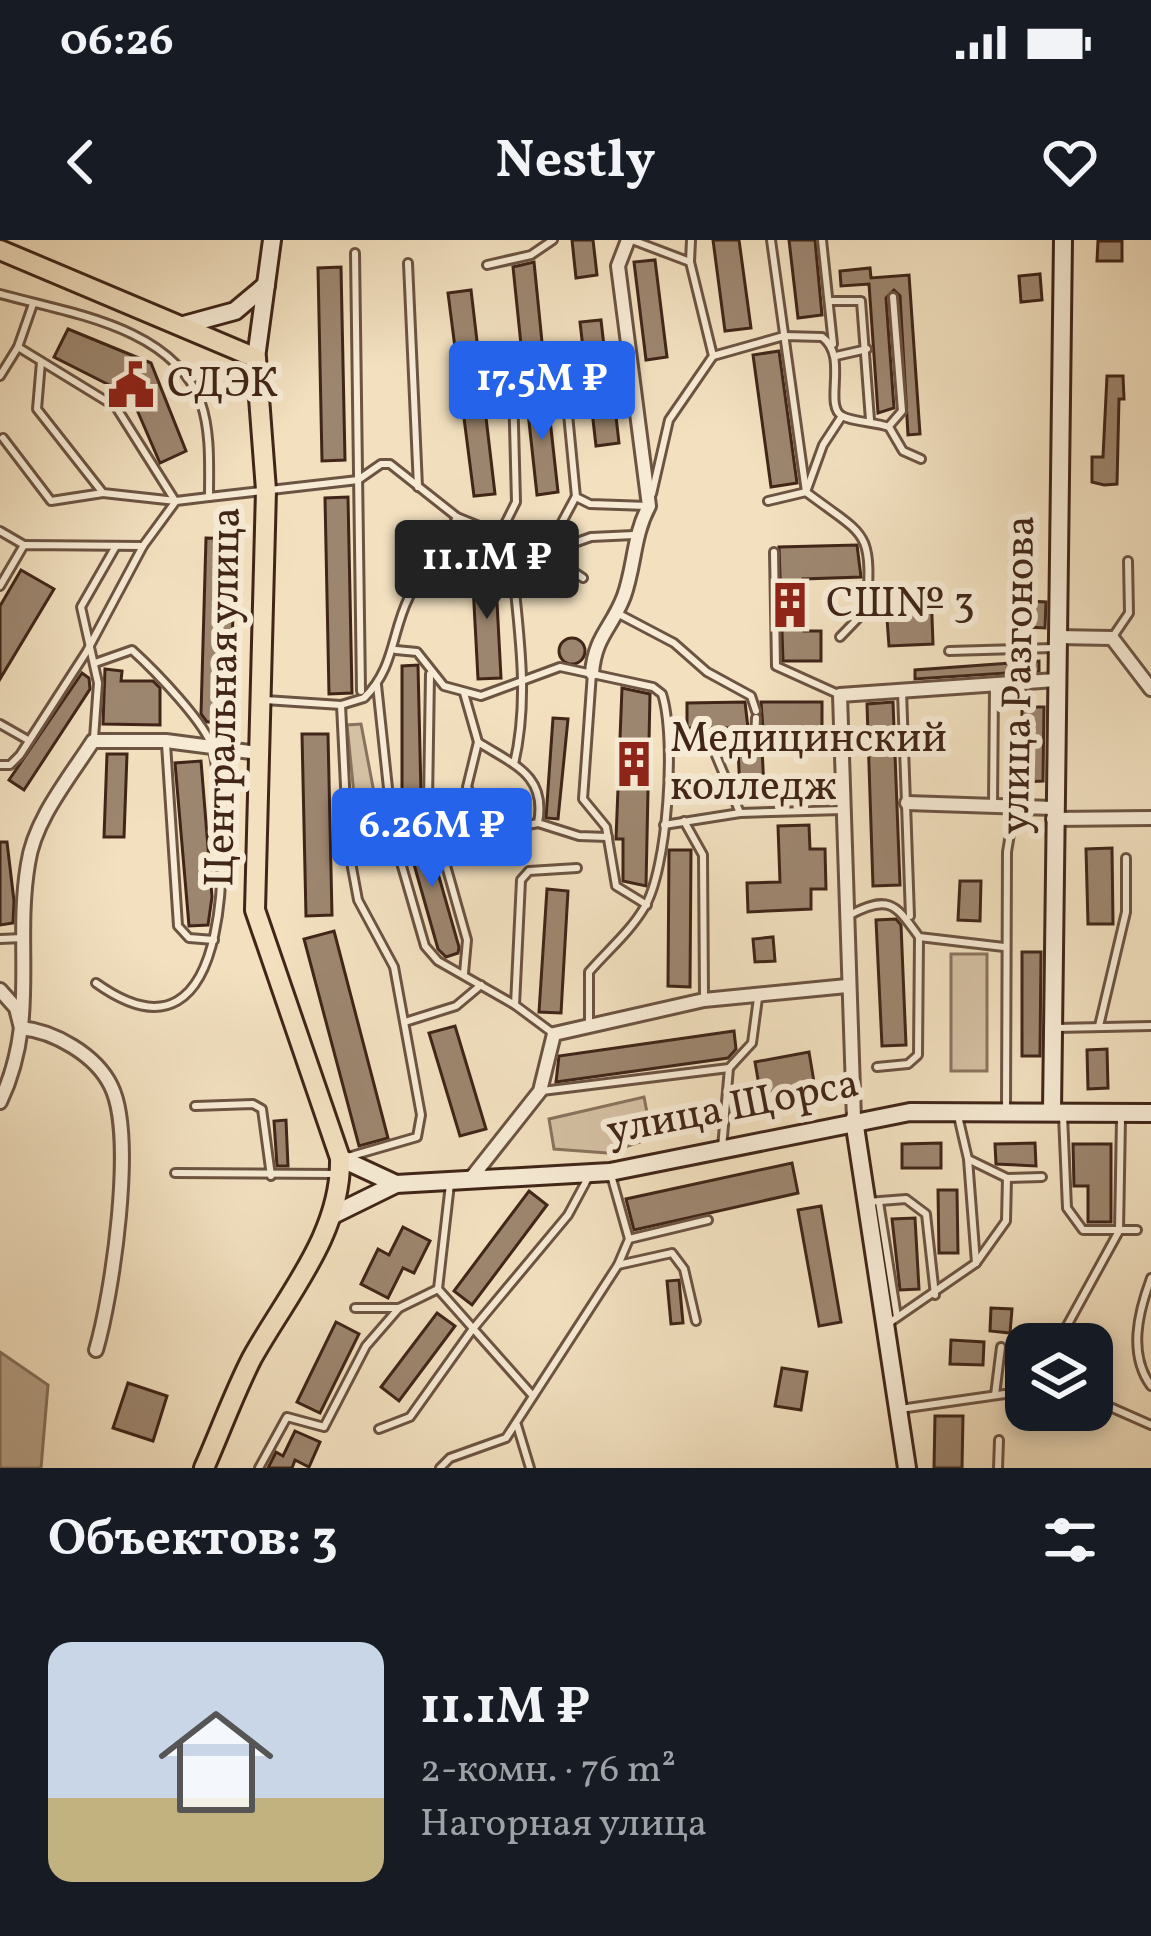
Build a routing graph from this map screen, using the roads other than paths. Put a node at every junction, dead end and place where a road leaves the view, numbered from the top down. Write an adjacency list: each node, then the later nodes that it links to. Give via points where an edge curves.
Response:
1 (272, 240): 13 (street, Центральная улица)
2 (553, 240): 12 (lane, via 531,255)
3 (630, 240): 10 (lane); 28 (street, via 618,266)
4 (691, 240): 10 (lane)
5 (771, 240): 19 (lane)
6 (822, 240): 16 (lane)
7 (1063, 240): 63 (street, улица Разгонова)
8 (0, 250): 18 (main road)
9 (355, 253): 37 (lane)
10 (690, 262): 23 (lane)
11 (407, 263): 39 (lane)
12 (488, 265)
13 (266, 285): 18 (street, via 236,310); 25 (street, Центральная улица)
14 (0, 294): 17 (lane)
15 (893, 297): 34 (lane, via 902,411)
16 (830, 301): 20 (lane); 22 (lane, via 861,301)
17 (33, 304): 21 (lane); 43 (lane, via 136,336 190,379 202,407)
18 (180, 326): 25 (main road)
19 (784, 335): 20 (lane); 23 (lane); 40 (lane)
20 (833, 344): 24 (lane)
21 (18, 347): 26 (lane); 27 (lane)
22 (867, 350): 24 (lane); 33 (lane)
23 (713, 356): 46 (lane, via 669,420)
24 (836, 356): 32 (lane)
25 (256, 358): 38 (main road, Центральная улица)
26 (41, 362): 41 (lane, via 37,409); 44 (lane, via 116,407)
27 (0, 376)
28 (634, 376): 29 (lane); 46 (street)
29 (565, 382): 30 (lane); 42 (lane)
30 (513, 387): 31 (lane); 49 (lane, via 516,502)
31 (503, 388)
32 (842, 416): 33 (lane); 40 (lane)
33 (870, 420): 34 (lane)
34 (889, 427): 36 (lane, via 903,451)
35 (3, 438): 41 (lane, via 51,501)
36 (922, 459)
37 (358, 479): 38 (lane); 39 (lane, via 390,464); 75 (lane)
38 (266, 490): 43 (lane); 79 (main road, Центральная улица)
39 (418, 492): 47 (lane)
40 (806, 492): 45 (lane); 61 (lane, via 862,531 869,549 867,609)
41 (103, 493): 44 (lane)
42 (576, 496): 46 (lane, via 590,504); 56 (lane)
43 (209, 497): 44 (lane)
44 (176, 501): 54 (lane)
45 (768, 501)
46 (649, 506): 50 (street)
47 (457, 517): 49 (lane); 64 (lane, via 407,600)
48 (0, 531): 52 (lane)
49 (501, 532): 51 (lane)
50 (634, 535): 56 (lane, via 591,537); 60 (street)
51 (510, 537): 56 (lane); 71 (lane, via 524,634)
52 (24, 544): 53 (lane); 59 (lane)
53 (116, 546): 54 (lane); 66 (lane, via 81,607)
54 (142, 546): 66 (lane)
55 (773, 552): 78 (lane, via 776,665)
56 (546, 553): 58 (lane)
57 (1128, 561): 62 (lane, via 1129,613)
58 (584, 578)
59 (0, 586)
60 (617, 613): 69 (street, via 596,640); 82 (lane, via 751,695)
61 (840, 637)
62 (1112, 638): 63 (street); 74 (street)
63 (1057, 642): 65 (lane); 70 (street, улица Разгонова)
64 (396, 650): 68 (lane, via 417,652); 72 (lane)
65 (950, 650)
66 (87, 651): 67 (lane); 85 (lane)
67 (95, 663): 86 (lane); 88 (lane, via 132,650)
68 (430, 670): 77 (lane); 93 (lane)
69 (592, 673): 71 (lane, via 560,667); 103 (lane, via 662,694); 105 (lane, via 582,791)
70 (1056, 680): 73 (street); 99 (street, улица Разгонова)
71 (520, 684): 77 (lane); 91 (lane)
72 (377, 686): 80 (lane); 92 (lane)
73 (994, 686): 76 (street); 95 (lane)
74 (1151, 689)
75 (361, 691)
76 (902, 692): 78 (street); 94 (lane)
77 (464, 693): 87 (lane)
78 (840, 695): 84 (street)
79 (262, 700): 80 (lane); 89 (main road, Центральная улица)
80 (341, 705): 106 (lane)
81 (0, 724): 85 (lane)
82 (755, 737): 84 (lane); 98 (lane, via 714,738 709,746)
83 (166, 740): 86 (street); 88 (street); 115 (lane, via 178,926 189,938)
84 (841, 740): 97 (street)
85 (29, 741): 90 (lane, via 10,765)
86 (94, 741): 113 (street, via 35,838)
87 (478, 742): 91 (lane); 102 (lane, via 467,787 472,802 500,823)
88 (213, 746): 89 (street); 115 (lane, via 221,905)
89 (258, 753): 145 (main road, Центральная улица, via 256,910)
90 (0, 765)
91 (514, 765): 102 (lane, via 540,790)
92 (389, 802): 93 (lane); 104 (lane)
93 (428, 802): 117 (lane, via 467,940)
94 (907, 803): 95 (street); 110 (lane)
95 (993, 806): 96 (street)
96 (1015, 806): 99 (street); 116 (lane)
97 (843, 810): 98 (lane); 111 (street)
98 (740, 813): 101 (lane)
99 (1053, 813): 100 (street); 130 (street, улица Разгонова)
100 (1151, 818)
101 (684, 821): 103 (lane); 123 (lane, via 703,855)
102 (538, 823): 105 (lane)
103 (664, 824): 109 (lane)
104 (393, 835): 106 (lane); 117 (lane, via 425,946)
105 (608, 837): 109 (lane, via 616,886)
106 (348, 846): 125 (lane, via 358,899 394,967)
107 (1126, 858): 127 (lane, via 1126,912)
108 (577, 868): 124 (lane, via 523,874)
109 (647, 904): 126 (lane, via 589,972)
110 (910, 916): 111 (lane, via 872,906); 112 (lane)
111 (844, 918): 120 (street)
112 (919, 937): 116 (lane); 132 (lane, via 918,1055)
113 (23, 938): 114 (lane); 129 (street, via 28,992)
114 (0, 939)
115 (214, 940): 118 (lane, via 194,991 164,1003 121,1001)
116 (1004, 947): 138 (lane)
117 (463, 975): 119 (lane)
118 (96, 983)
119 (482, 985): 124 (lane); 125 (lane, via 456,1006)
120 (847, 986): 122 (street); 142 (street)
121 (0, 990): 129 (street)
122 (759, 994): 123 (street); 133 (lane, via 752,1043)
123 (704, 1000): 126 (street)
124 (515, 1005): 131 (lane)
125 (405, 1023): 145 (lane, via 422,1115 417,1137)
126 (589, 1024): 131 (street)
127 (1099, 1026): 128 (lane); 130 (lane)
128 (1151, 1026)
129 (21, 1028): 135 (street); 175 (street, via 55,1037 90,1060 111,1084 121,1120 106,1315)
130 (1052, 1028): 139 (street, улица Разгонова)
131 (554, 1034): 134 (street)
132 (877, 1067)
133 (729, 1068): 134 (lane); 143 (lane)
134 (540, 1091): 150 (street)
135 (0, 1102)
136 (195, 1106): 149 (lane, via 262,1109)
137 (956, 1108): 138 (street, улица Щорса); 142 (street, улица Щорса); 144 (lane)
138 (1006, 1111): 139 (street, улица Щорса)
139 (1058, 1111): 140 (street, улица Щорса); 159 (lane, via 1066,1208 1083,1230)
140 (1120, 1112): 141 (street, улица Щорса); 159 (lane)
141 (1151, 1113)
142 (854, 1120): 143 (street, улица Щорса); 155 (street)
143 (722, 1150): 146 (street, улица Щорса)
144 (968, 1159): 152 (lane); 161 (lane)
145 (340, 1166): 149 (lane); 154 (street); 156 (main road, Центральная улица)
146 (610, 1172): 148 (street, улица Щорса); 160 (lane)
147 (176, 1173): 149 (lane)
148 (590, 1173): 150 (street, улица Щорса); 173 (lane, via 568,1215)
149 (271, 1176)
150 (472, 1177): 151 (street, улица Щорса)
151 (451, 1178): 154 (street, улица Щорса); 164 (lane)
152 (1007, 1178): 153 (lane); 161 (lane, via 1006,1221)
153 (1042, 1178)
154 (396, 1184): 156 (street, улица Щорса)
155 (872, 1202): 165 (lane, via 906,1199 926,1214); 171 (street)
156 (335, 1214): 186 (main road, via 250,1362)
157 (708, 1220): 160 (lane)
158 (1137, 1230): 159 (lane)
159 (1120, 1231): 172 (lane)
160 (629, 1239): 162 (lane)
161 (976, 1263): 165 (lane)
162 (618, 1265): 170 (lane, via 672,1253); 179 (lane)
163 (1151, 1278): 169 (lane)
164 (438, 1288): 168 (lane); 173 (lane)
165 (934, 1295): 171 (lane)
166 (1151, 1307): 169 (lane)
167 (355, 1308): 168 (lane)
168 (399, 1308): 187 (lane, via 366,1346 324,1427 287,1417)
169 (1140, 1309): 176 (lane, via 1136,1346)
170 (696, 1321)
171 (892, 1322): 181 (street)
172 (1069, 1323)
173 (472, 1330): 179 (lane); 184 (lane, via 410,1417)
174 (1001, 1347): 178 (lane)
175 (96, 1350)
176 (1151, 1386)
177 (1005, 1393): 178 (lane)
178 (995, 1395): 181 (lane)
179 (532, 1396): 182 (lane)
180 (1113, 1408): 183 (lane)
181 (900, 1409): 190 (street)
182 (517, 1425): 188 (lane); 189 (lane)
183 (1151, 1425)
184 (380, 1429)
185 (999, 1440): 191 (lane)
186 (204, 1468)
187 (260, 1468)
188 (440, 1468)
189 (530, 1468)
190 (907, 1468)
191 (998, 1468)

